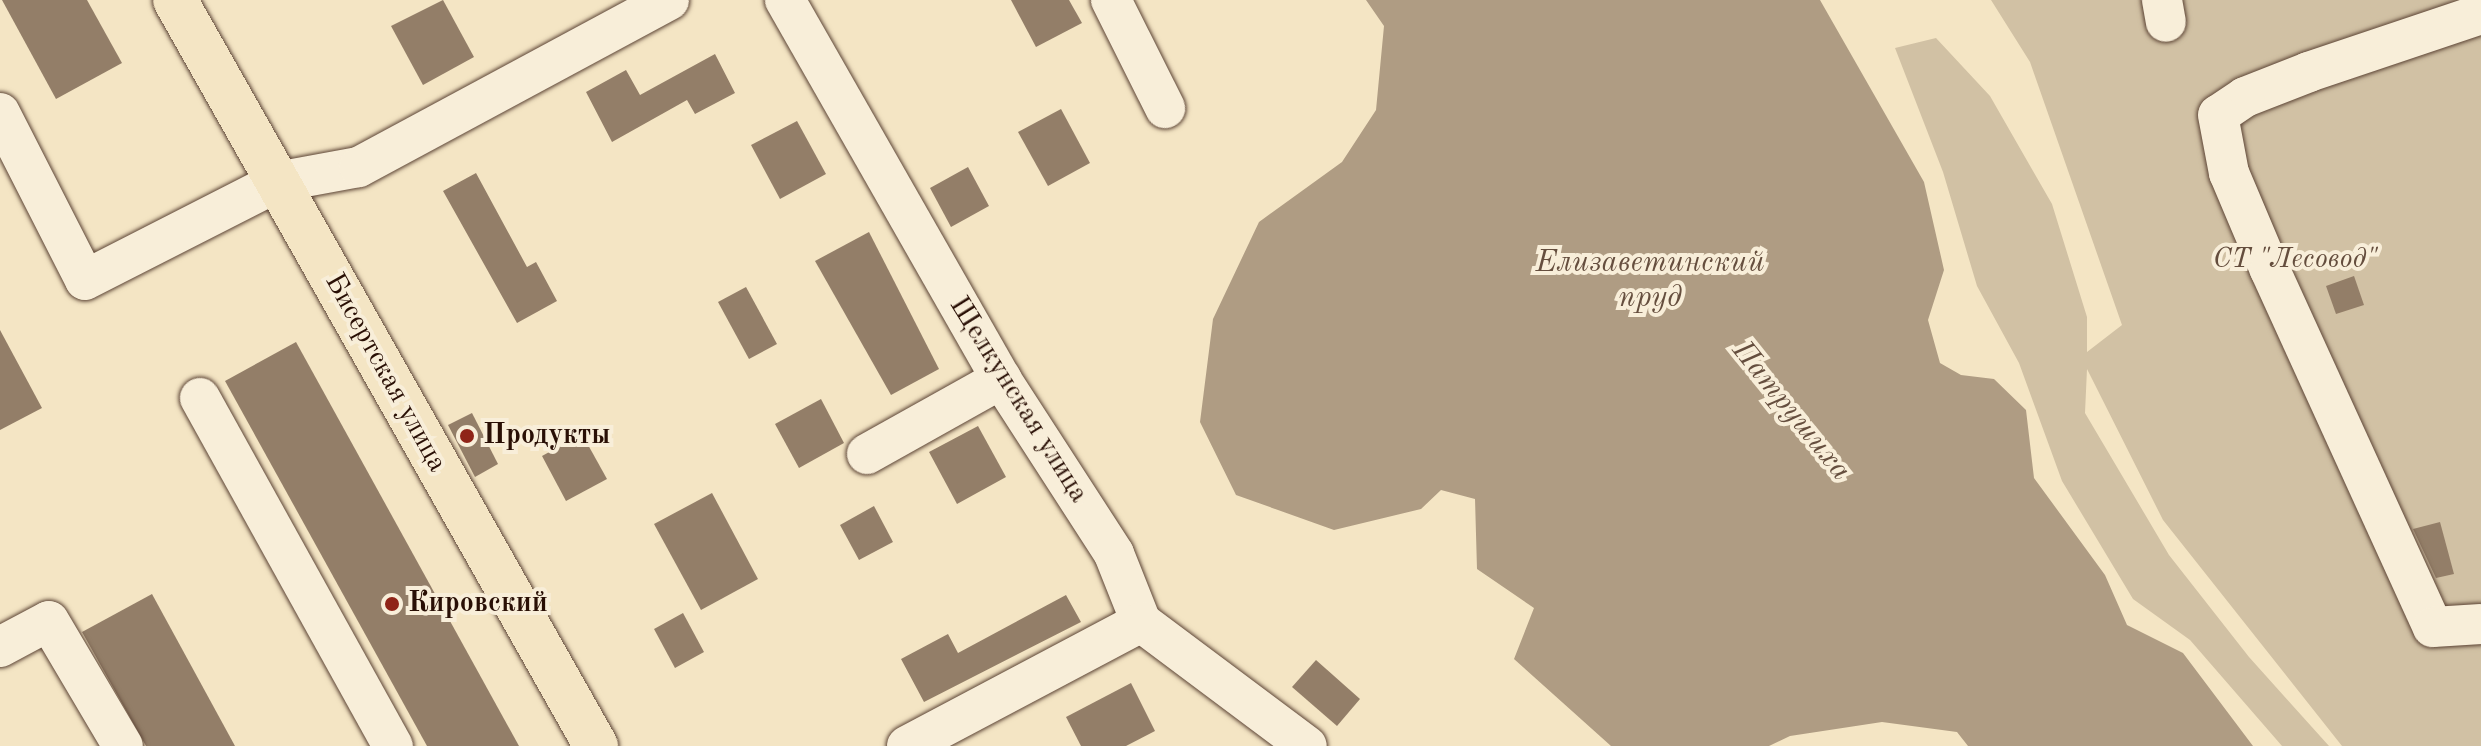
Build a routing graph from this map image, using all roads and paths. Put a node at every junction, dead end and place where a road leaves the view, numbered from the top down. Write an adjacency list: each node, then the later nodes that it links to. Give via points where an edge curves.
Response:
1 (175, 0): 8 (main road, Бисертская улица)
2 (669, 0): 8 (street, via 359,167)
3 (785, 0): 9 (street, Щелкунская улица)
4 (1111, 0): 6 (street)
5 (2481, 14): 13 (street, via 2296,77 2245,97 2218,115 2229,173 2433,627)
6 (1165, 108)
7 (0, 113): 8 (street, via 85,280)
8 (277, 182): 17 (main road, Бисертская улица)
9 (1001, 379): 11 (street); 12 (street, Щелкунская улица, via 1114,554)
10 (200, 398): 16 (street)
11 (867, 454)
12 (1141, 622): 18 (street); 19 (street)
13 (2481, 624)
14 (0, 647): 15 (street, via 49,621)
15 (123, 746)
16 (393, 746)
17 (596, 746)
18 (907, 746)
19 (1307, 746)

